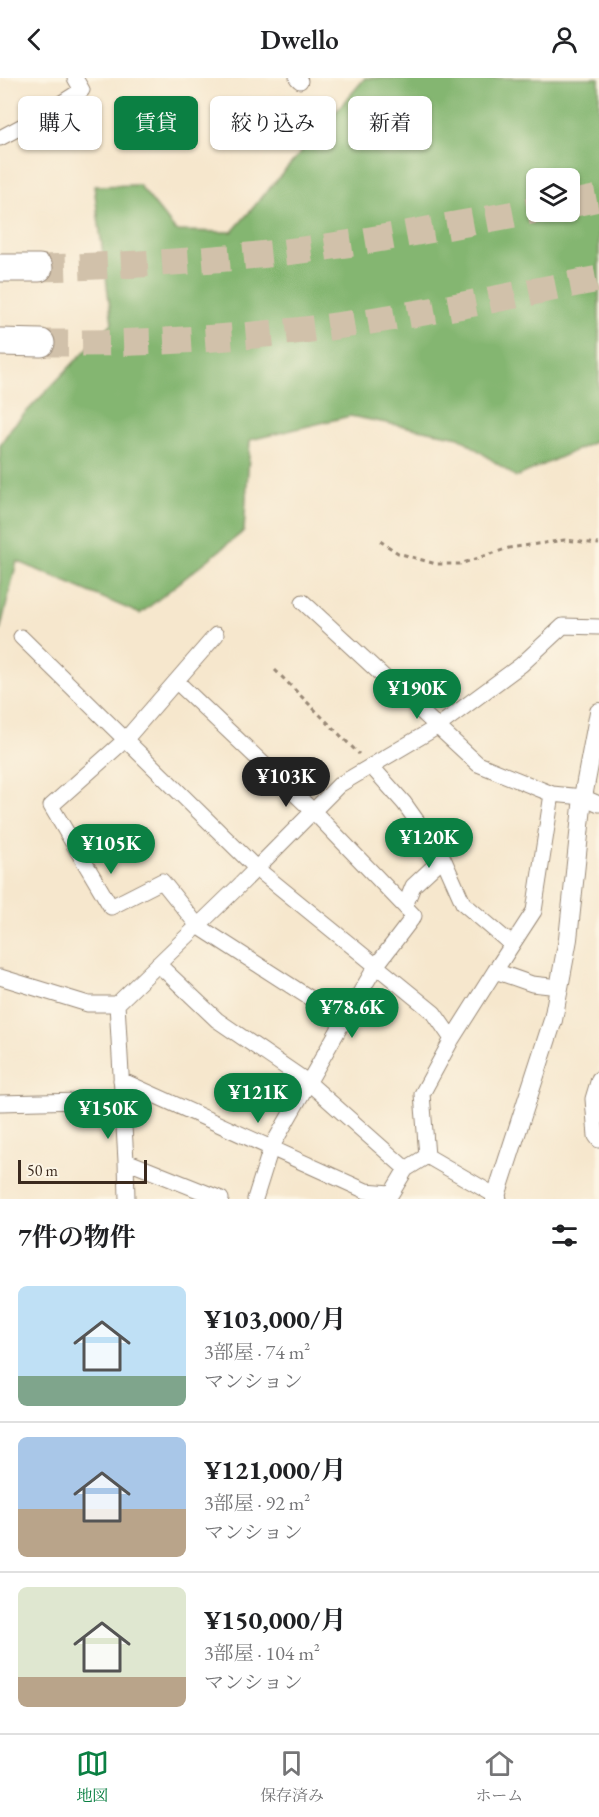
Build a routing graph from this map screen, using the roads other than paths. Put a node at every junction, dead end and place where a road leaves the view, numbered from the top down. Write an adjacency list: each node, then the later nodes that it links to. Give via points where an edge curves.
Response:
1 (80, 80): 2 (street, via 82,90)
2 (0, 138)
3 (0, 268): 4 (highway)
4 (39, 268)
5 (0, 342): 6 (highway)
6 (41, 343)
7 (303, 602): 13 (street)
8 (599, 627): 13 (street, via 563,626 521,665)
9 (216, 635): 11 (street)
10 (21, 637): 14 (street)
11 (176, 681): 14 (street); 18 (street)
12 (599, 712): 17 (street)
13 (437, 727): 15 (street); 16 (street, via 478,764)
14 (125, 740): 20 (street); 22 (street, via 51,806 111,907 162,880)
15 (370, 766): 18 (street, via 339,785); 19 (street, via 404,803)
16 (552, 794): 17 (street); 23 (street, via 534,911)
17 (591, 800): 28 (street)
18 (313, 811): 20 (street); 21 (street)
19 (443, 858): 21 (street, via 413,886); 23 (street, via 463,903)
20 (256, 868): 22 (street); 25 (street)
21 (405, 906): 25 (street, via 414,916)
22 (198, 926): 24 (street); 30 (street)
23 (511, 944): 26 (street)
24 (158, 964): 29 (street); 34 (street, via 217,1020)
25 (376, 966): 30 (street); 31 (street, via 434,1013)
26 (495, 970): 28 (street, via 532,984); 31 (street)
27 (0, 977): 29 (street, via 88,1004)
28 (559, 987): 43 (street, via 537,1075)
29 (117, 1004): 33 (street)
30 (344, 1020): 34 (street)
31 (452, 1039): 39 (street, via 422,1094)
32 (599, 1079): 37 (street, via 592,1099)
33 (121, 1080): 35 (street); 38 (street)
34 (309, 1083): 38 (street); 41 (street)
35 (122, 1100): 36 (street); 40 (street)
36 (0, 1103)
37 (599, 1140)
38 (272, 1148): 42 (street, via 366,1191); 46 (street)
39 (427, 1156): 41 (street); 43 (street)
40 (126, 1161): 44 (street); 45 (street)
41 (406, 1169): 42 (street)
42 (389, 1196)
43 (497, 1198)
44 (127, 1199)
45 (221, 1199)
46 (255, 1199)

